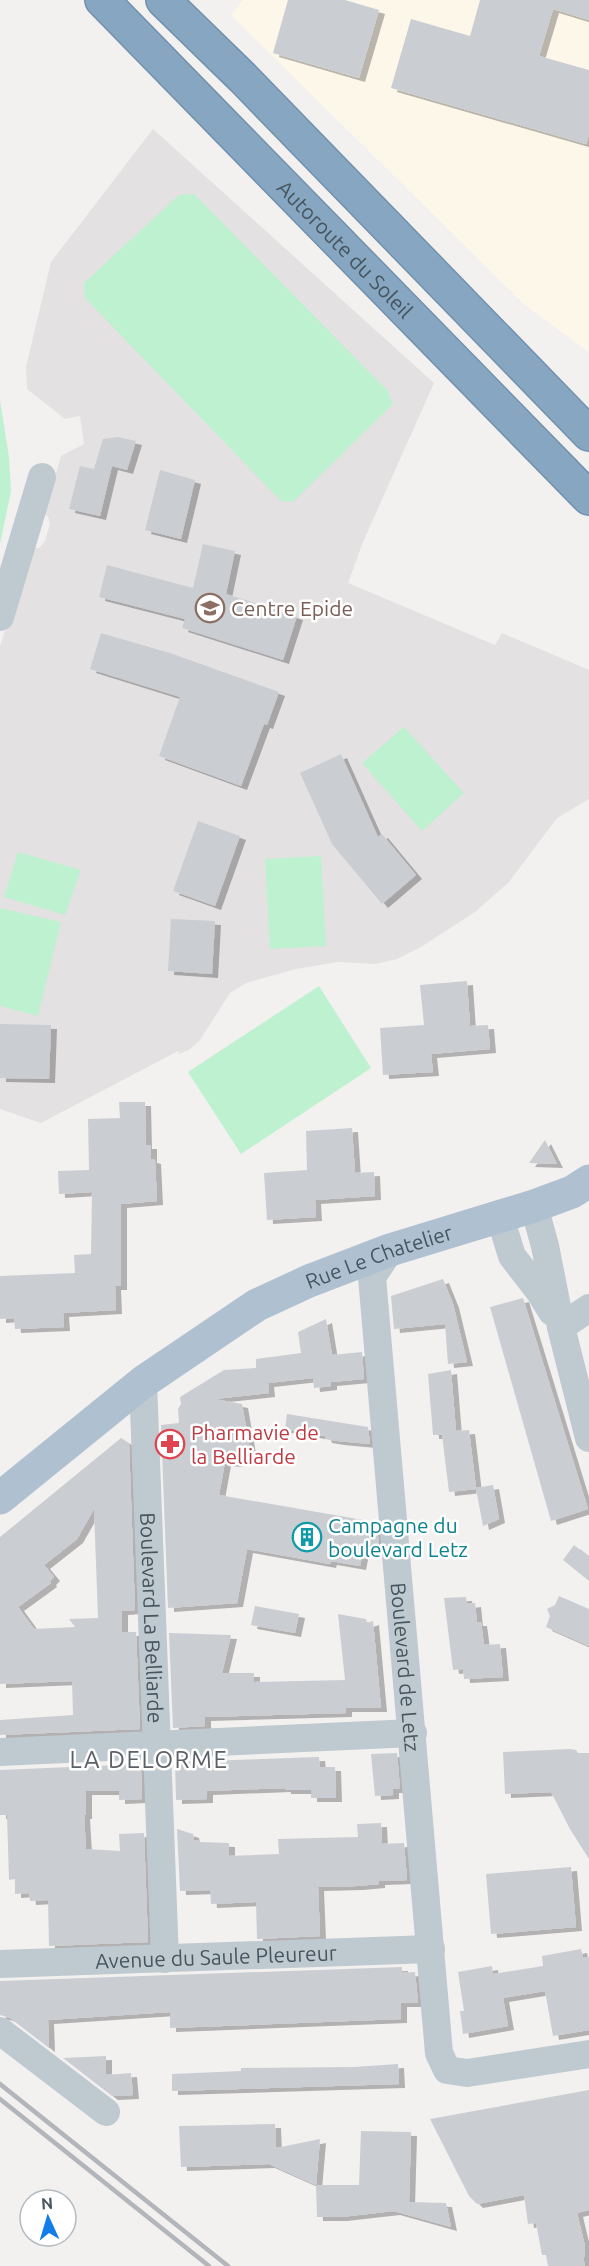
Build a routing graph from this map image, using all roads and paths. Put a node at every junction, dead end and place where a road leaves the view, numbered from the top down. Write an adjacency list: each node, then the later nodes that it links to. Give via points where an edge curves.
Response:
1 (102, 0): 5 (highway, Autoroute du Soleil)
2 (163, 0): 3 (highway)
3 (589, 434)
4 (42, 477): 6 (street)
5 (589, 498)
6 (0, 617)
7 (589, 1181): 9 (main road, Rue Le Chatelier)
8 (589, 1207): 9 (main road, Rue Le Chatelier)
9 (537, 1217): 10 (main road, Rue Le Chatelier); 14 (street)
10 (503, 1227): 11 (main road, Rue Le Chatelier); 12 (main road, Rue Le Chatelier); 14 (street, via 512,1256)
11 (390, 1250): 12 (street); 15 (main road, Rue Le Chatelier, via 257,1305)
12 (372, 1277): 15 (main road, Rue Le Chatelier); 19 (street, Boulevard de Letz)
13 (589, 1308): 14 (street)
14 (561, 1327): 17 (street)
15 (181, 1355): 16 (main road, Rue Le Chatelier)
16 (143, 1382): 18 (main road, Rue Le Chatelier); 20 (street, Boulevard La Belliarde)
17 (589, 1438)
18 (0, 1498)
19 (413, 1734): 20 (street); 22 (street, Boulevard de Letz)
20 (157, 1746): 21 (street); 23 (street, Boulevard La Belliarde)
21 (0, 1752)
22 (430, 1949): 23 (street, Avenue du Saule Pleureur); 26 (street, Boulevard de Letz, via 439,2053 447,2070 467,2073)
23 (165, 1959): 24 (street, Avenue du Saule Pleureur)
24 (0, 1964)
25 (0, 2031): 27 (street)
26 (589, 2054)
27 (106, 2112)

